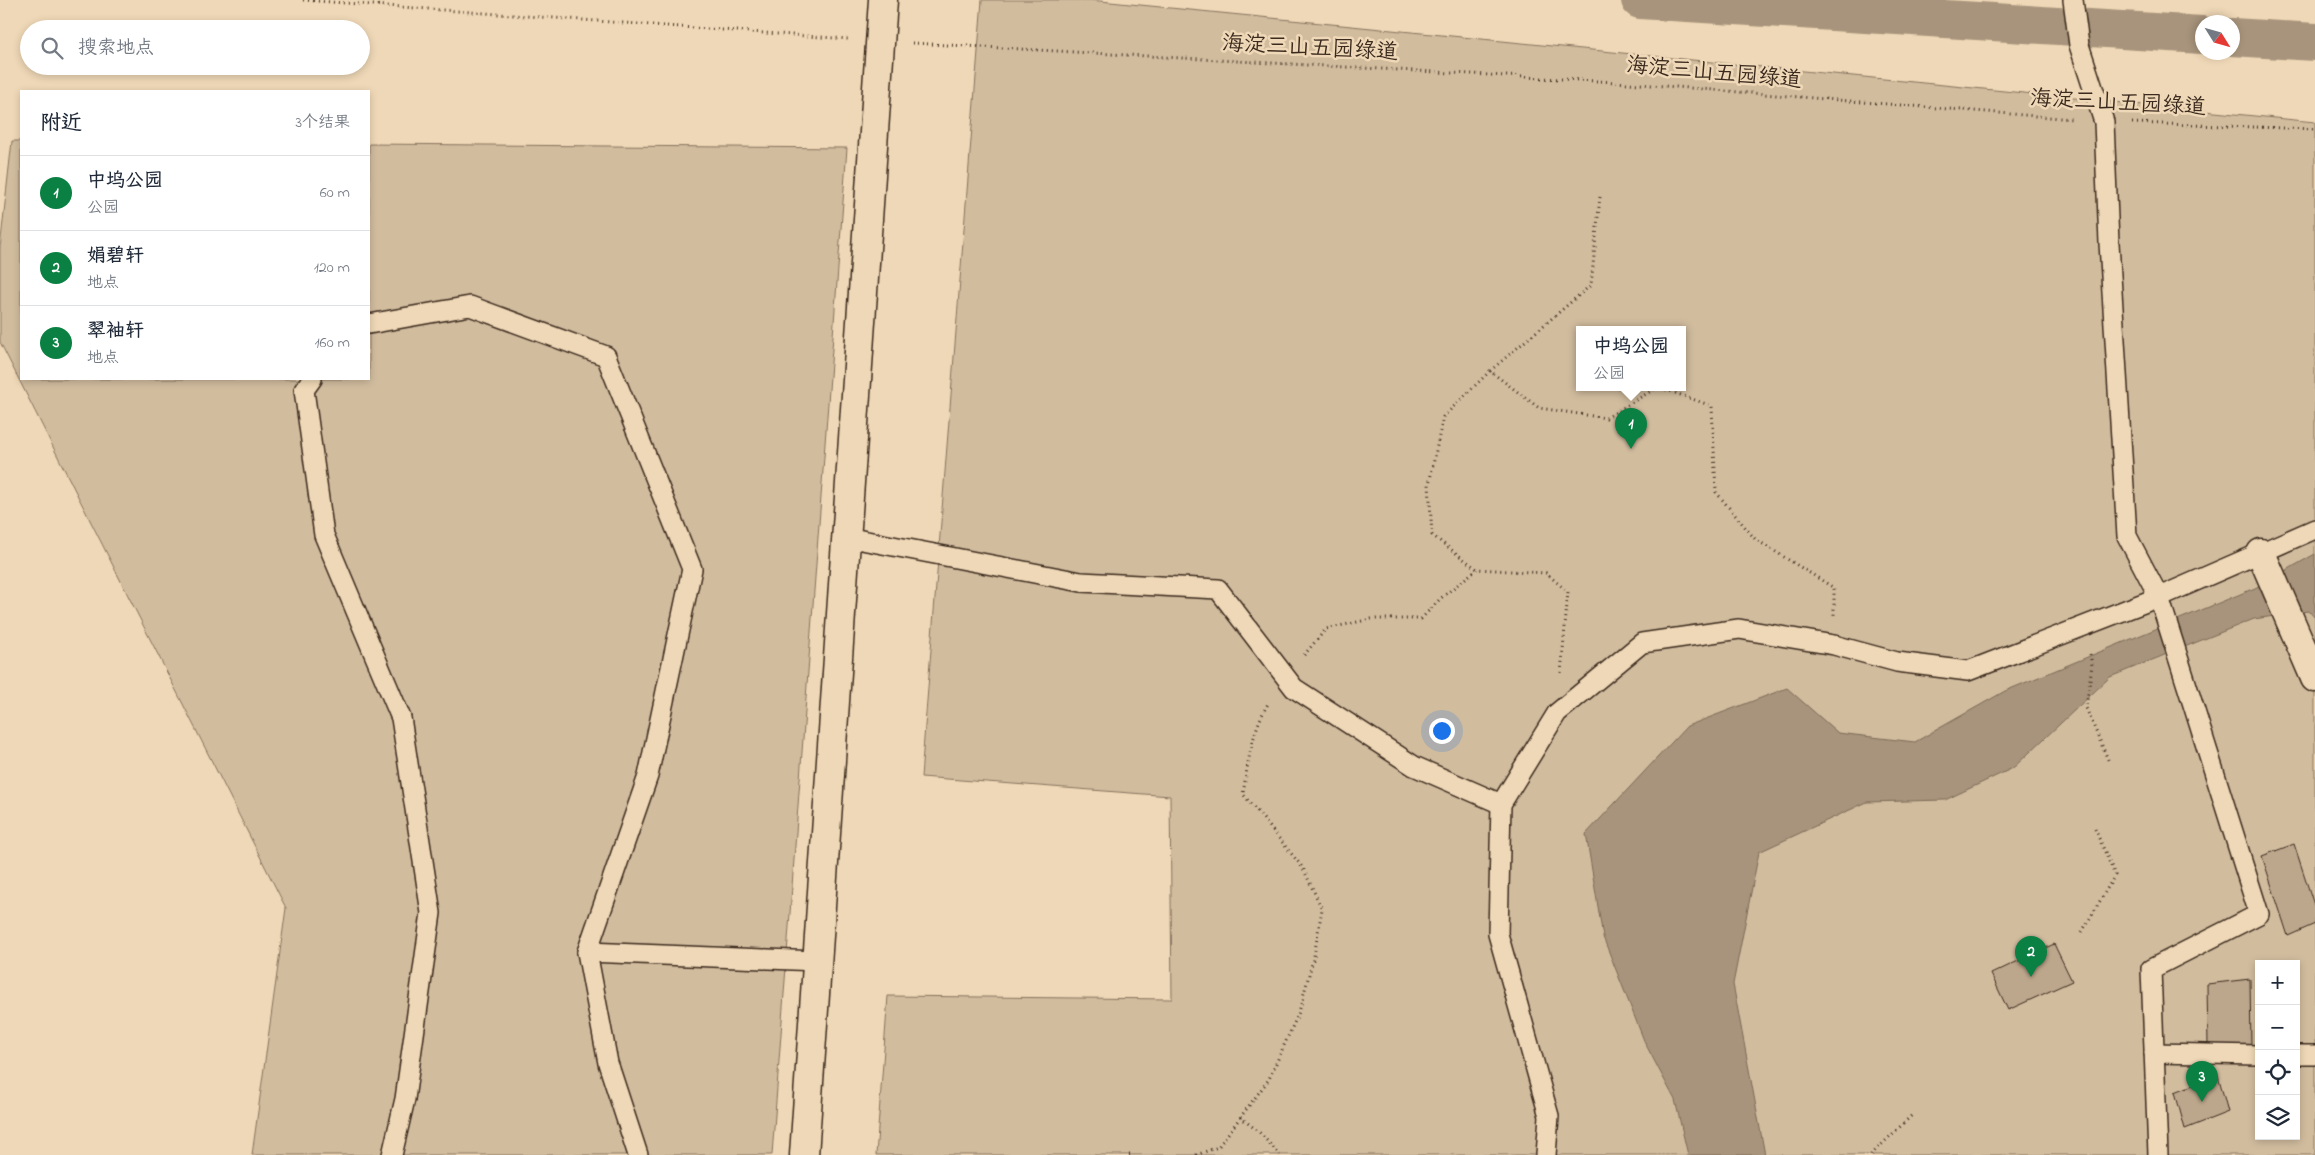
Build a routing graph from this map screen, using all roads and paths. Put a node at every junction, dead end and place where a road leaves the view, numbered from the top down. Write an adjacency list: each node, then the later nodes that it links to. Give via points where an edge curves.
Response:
1 (303, 0): 4 (path, 海淀三山五园绿道)
2 (883, 0): 4 (street)
3 (2073, 5): 5 (lane, via 2079,45)
4 (879, 41): 5 (path, 海淀三山五园绿道, via 1615,82); 14 (street)
5 (2104, 122): 6 (path, 海淀三山五园绿道); 17 (lane, via 2127,536)
6 (2315, 129)
7 (1600, 197): 9 (path, via 1591,285)
8 (370, 324): 27 (lane, via 470,306 606,356 692,569 648,776)
9 (1490, 371): 11 (path, via 1539,408 1606,418); 16 (path, via 1443,417 1429,484 1432,535)
10 (311, 380): 35 (lane, via 304,390 324,535 401,718 431,913 405,1099)
11 (1651, 391)
12 (1670, 391): 19 (path, via 1712,406 1716,492 1755,539 1834,588)
13 (2315, 530): 15 (lane)
14 (846, 537): 20 (lane, via 1081,582 1218,589); 28 (street)
15 (2261, 553): 17 (lane); 21 (street)
16 (1477, 569): 20 (path, via 1440,598 1421,619 1371,619 1326,630); 22 (path, via 1546,573 1568,592)
17 (2159, 597): 18 (lane); 29 (lane, via 2259,914 2151,969)
18 (2085, 626): 19 (lane, via 1968,671 1897,662); 23 (path, via 2092,665 2086,708)
19 (1834, 646): 22 (lane, via 1738,629 1642,643)
20 (1285, 676): 24 (lane, via 1294,688 1414,766); 34 (path, via 1260,717 1243,794 1303,868 1322,909 1299,1012 1269,1079)
21 (2315, 678)
22 (1557, 713): 24 (lane)
23 (2109, 762)
24 (1501, 804): 40 (lane, via 1498,934 1549,1116)
25 (2095, 830): 26 (path, via 2115,875)
26 (2082, 932)
27 (587, 952): 28 (lane); 36 (lane, via 608,1063)
28 (817, 961): 37 (street)
29 (2154, 1053): 30 (lane); 42 (lane)
30 (2255, 1054)
31 (2300, 1055): 32 (lane)
32 (2315, 1055)
33 (1912, 1115): 41 (path)
34 (1240, 1117): 38 (path, via 1218,1148); 39 (path)
35 (392, 1155)
36 (638, 1155)
37 (804, 1155)
38 (1196, 1155)
39 (1280, 1155)
40 (1546, 1155)
41 (1871, 1155)
42 (2158, 1155)

